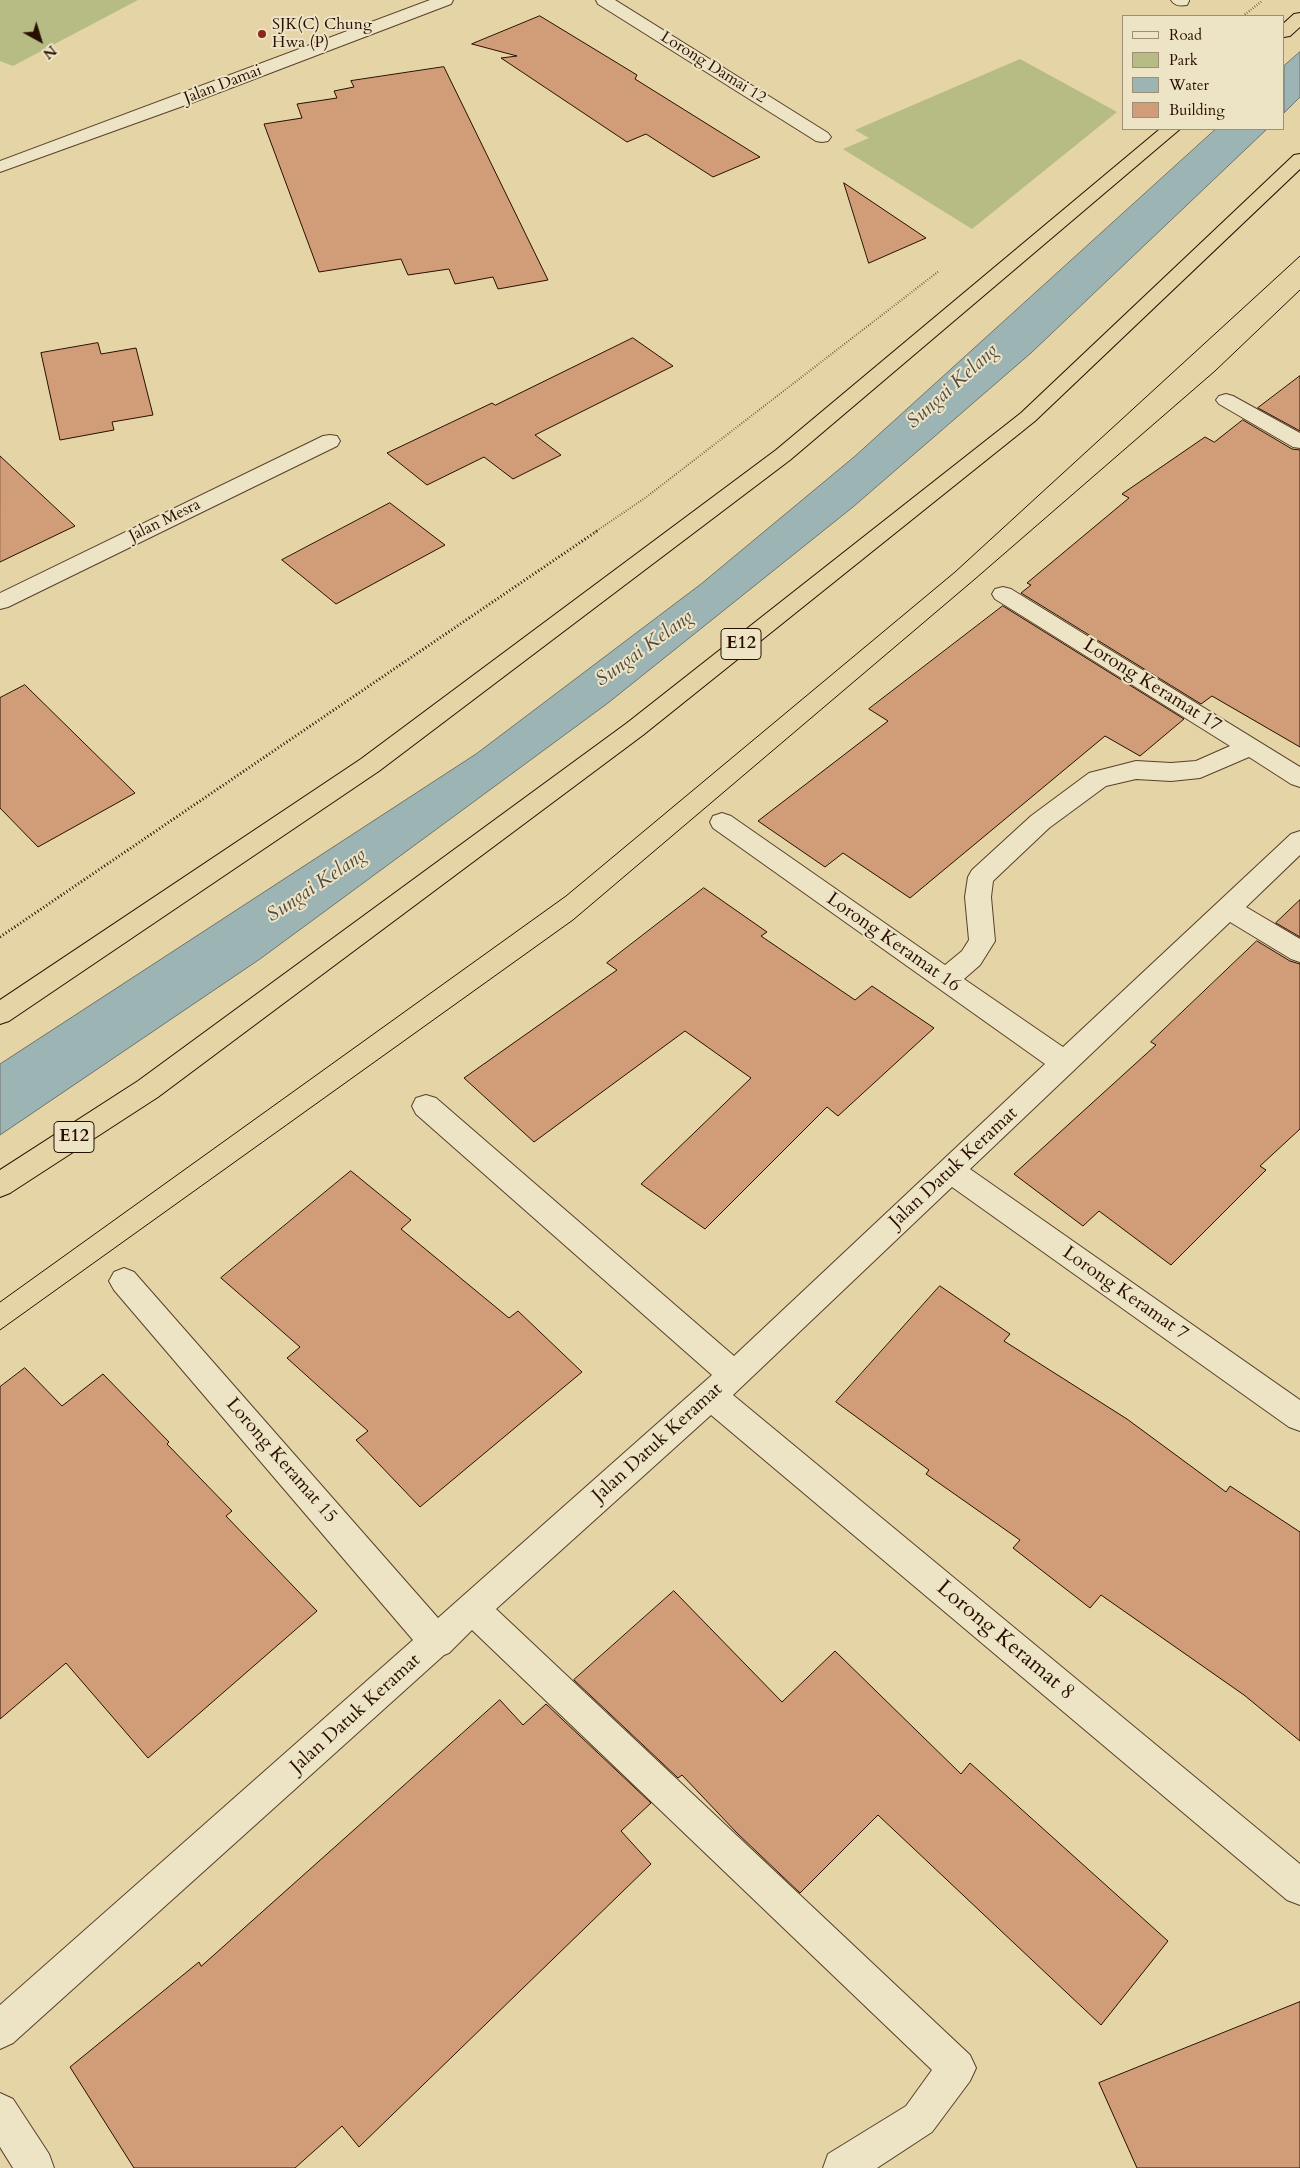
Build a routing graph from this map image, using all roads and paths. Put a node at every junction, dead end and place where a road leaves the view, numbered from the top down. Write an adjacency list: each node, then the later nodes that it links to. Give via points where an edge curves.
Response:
1 (445, 0): 10 (street, Jalan Damai)
2 (604, 0): 8 (street, Lorong Damai 12)
3 (1263, 0): 4 (path)
4 (1244, 15)
5 (1300, 18): 6 (highway)
6 (1285, 31)
7 (1170, 130): 25 (highway, via 783,455 370,765)
8 (822, 137)
9 (1300, 159): 29 (highway, E12, via 1028,418 650,716 148,1089)
10 (0, 167)
11 (943, 267): 22 (path, via 645,498)
12 (1226, 400): 14 (street)
13 (330, 441): 16 (street, Jalan Mesra)
14 (1300, 442)
15 (1004, 594): 17 (street, Lorong Keramat 17)
16 (0, 602)
17 (1250, 747): 18 (street, Lorong Keramat 17); 24 (street, via 1200,769 1171,772 1136,770 1098,779 1040,822 981,877 978,897 982,941 971,958)
18 (1300, 778)
19 (722, 822): 24 (street, Lorong Keramat 16)
20 (1300, 840): 21 (street, Jalan Datuk Keramat)
21 (1228, 908): 23 (street); 26 (street, Jalan Datuk Keramat)
22 (0, 937)
23 (1300, 952)
24 (946, 979): 26 (street, Lorong Keramat 16)
25 (0, 1014)
26 (1065, 1063): 28 (street, Jalan Datuk Keramat)
27 (426, 1106): 31 (street, Lorong Keramat 8)
28 (951, 1172): 31 (street, Jalan Datuk Keramat); 32 (street, Lorong Keramat 7)
29 (0, 1185)
30 (124, 1281): 34 (street, Lorong Keramat 15)
31 (722, 1385): 33 (street, Jalan Datuk Keramat); 35 (street, Lorong Keramat 8)
32 (1300, 1417)
33 (473, 1609): 34 (street, Jalan Datuk Keramat); 39 (street, via 957,2068 919,2119)
34 (437, 1642): 36 (street, Jalan Datuk Keramat)
35 (1300, 1887)
36 (0, 2030)
37 (0, 2112): 38 (street)
38 (35, 2168)
39 (842, 2168)

